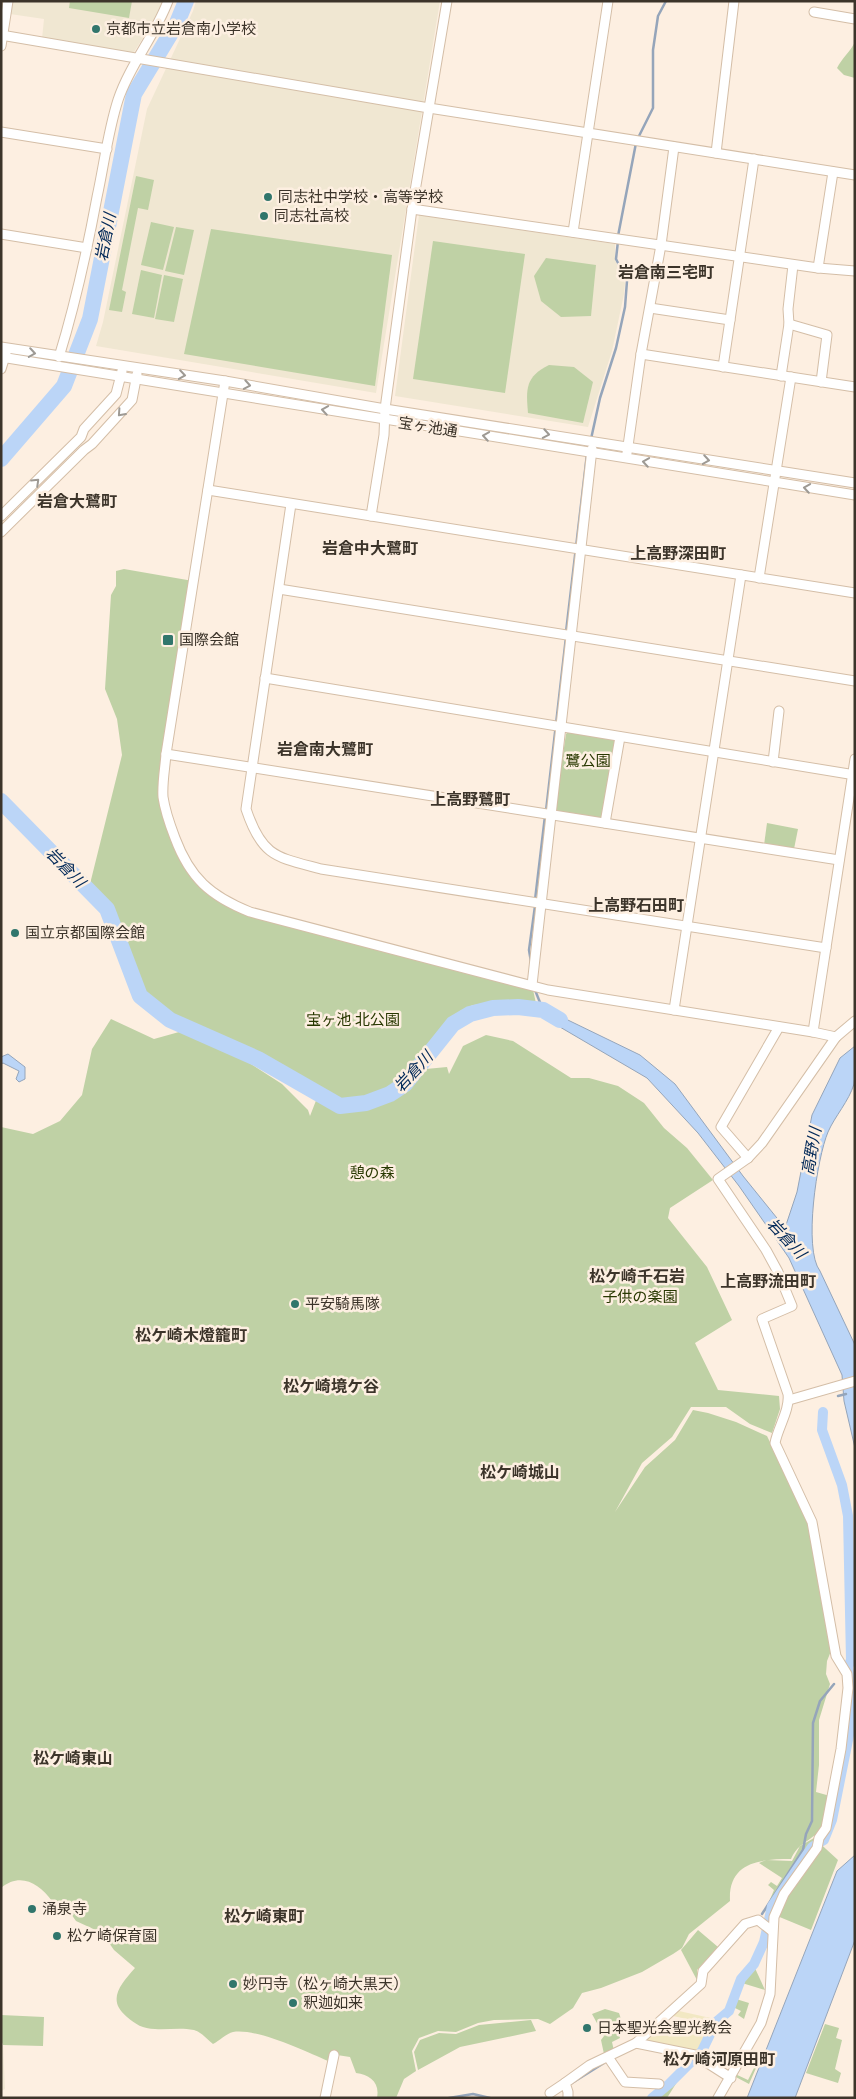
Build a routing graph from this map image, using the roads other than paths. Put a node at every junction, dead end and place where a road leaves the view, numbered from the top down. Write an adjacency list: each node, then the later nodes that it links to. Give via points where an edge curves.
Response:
1 (8, 1): 8 (street)
2 (168, 1): 10 (street, via 161,20)
3 (447, 1): 11 (street)
4 (608, 1): 13 (street)
5 (734, 1): 16 (street)
6 (814, 12): 7 (street)
7 (855, 19)
8 (2, 35): 9 (street); 10 (street)
9 (1, 46)
10 (137, 58): 11 (street); 15 (street, via 118,101)
11 (429, 108): 13 (street); 20 (street)
12 (1, 132): 15 (street)
13 (588, 133): 14 (street); 21 (street)
14 (674, 147): 16 (street); 23 (street)
15 (107, 149): 24 (street)
16 (716, 153): 17 (street)
17 (754, 159): 18 (street); 25 (street)
18 (833, 172): 19 (street); 27 (street)
19 (855, 175)
20 (412, 209): 21 (street); 47 (street)
21 (573, 232): 23 (street)
22 (1, 234): 24 (street)
23 (661, 245): 25 (street); 29 (street)
24 (87, 248): 34 (street)
25 (740, 257): 26 (street); 30 (street)
26 (793, 264): 27 (street); 31 (street, via 788,309)
27 (818, 268): 28 (street)
28 (855, 271)
29 (650, 308): 30 (street); 33 (street)
30 (730, 320): 36 (street)
31 (790, 324): 39 (street); 44 (street, via 827,335)
32 (4, 353): 34 (street, 宝ヶ池通, one-way to 34); 38 (street); 40 (street, 宝ヶ池通, via 58,367)
33 (641, 354): 36 (street); 50 (street)
34 (61, 357): 35 (street, 宝ヶ池通)
35 (123, 366): 37 (street, 宝ヶ池通); 40 (street)
36 (723, 367): 39 (street)
37 (138, 368): 42 (street); 43 (street, 宝ヶ池通, one-way to 43)
38 (1, 369)
39 (781, 376): 41 (street)
40 (120, 377): 42 (street, 宝ヶ池通); 59 (street, one-way to 40, via 81,437 84,429 116,394)
41 (791, 377): 44 (street); 53 (street)
42 (136, 379): 46 (street, 宝ヶ池通); 61 (street, one-way to 61, via 132,400 92,444)
43 (225, 381): 46 (street); 47 (street, 宝ヶ池通, one-way to 47)
44 (821, 382): 45 (street)
45 (855, 387)
46 (223, 394): 48 (street, 宝ヶ池通, one-way to 46); 56 (street)
47 (385, 409): 48 (street); 49 (street, 宝ヶ池通, one-way to 49)
48 (385, 420): 51 (street, 宝ヶ池通, one-way to 48); 60 (street)
49 (593, 442): 50 (street, 宝ヶ池通); 51 (street)
50 (628, 447): 52 (street); 53 (street, 宝ヶ池通, one-way to 53)
51 (592, 453): 52 (street, 宝ヶ池通); 62 (street)
52 (626, 459): 54 (street, 宝ヶ池通, one-way to 52)
53 (776, 472): 54 (street); 55 (street, 宝ヶ池通)
54 (775, 483): 57 (street, 宝ヶ池通, one-way to 54); 64 (street)
55 (855, 483)
56 (208, 490): 58 (street); 75 (street)
57 (855, 495)
58 (291, 504): 60 (street); 65 (street)
59 (1, 516)
60 (371, 516): 62 (street)
61 (1, 532)
62 (581, 549): 63 (street); 67 (street)
63 (741, 575): 64 (street); 68 (street)
64 (759, 578): 66 (street)
65 (279, 590): 67 (street); 69 (street)
66 (855, 593)
67 (571, 636): 68 (street); 72 (street)
68 (728, 661): 70 (street); 74 (street)
69 (265, 678): 72 (street); 78 (street)
70 (855, 681)
71 (779, 711): 77 (street)
72 (561, 727): 73 (street); 80 (street)
73 (620, 737): 74 (street); 81 (street)
74 (714, 752): 77 (street); 82 (street)
75 (166, 754): 78 (street); 87 (street, via 163,797 170,824 182,856 215,895 250,912)
76 (855, 759): 79 (street)
77 (773, 762): 79 (street)
78 (252, 768): 80 (street); 84 (street, via 246,810 254,832 266,848 285,860 321,869)
79 (854, 775): 83 (street)
80 (551, 814): 81 (street); 84 (street)
81 (605, 823): 82 (street)
82 (700, 838): 83 (street); 85 (street)
83 (839, 860): 86 (street)
84 (541, 903): 85 (street); 87 (street)
85 (687, 927): 86 (street); 88 (street)
86 (826, 948): 91 (street)
87 (532, 985): 88 (street)
88 (674, 1010): 90 (street)
89 (855, 1021): 92 (street)
90 (779, 1026): 91 (street); 93 (street, via 721,1126)
91 (813, 1032): 92 (street)
92 (836, 1037): 93 (street)
93 (748, 1158): 95 (street, via 718,1179 766,1250 792,1306 762,1319)
94 (855, 1381): 95 (street)
95 (789, 1400): 96 (street, via 776,1443 812,1522 836,1656 846,1672 848,1688 840,1759 826,1828 817,1848 784,1894)
96 (768, 1928): 97 (street, via 758,1920 745,1924 703,1970 701,1984); 100 (street, via 770,1994 761,2023)
97 (636, 2043): 99 (street); 100 (street, via 696,2056)
98 (334, 2055): 104 (street)
99 (608, 2057): 101 (street); 102 (street, via 626,2082)
100 (731, 2078): 106 (street)
101 (564, 2083): 103 (street); 105 (street)
102 (659, 2084)
103 (550, 2093)
104 (325, 2098)
105 (568, 2098)
106 (718, 2098)

